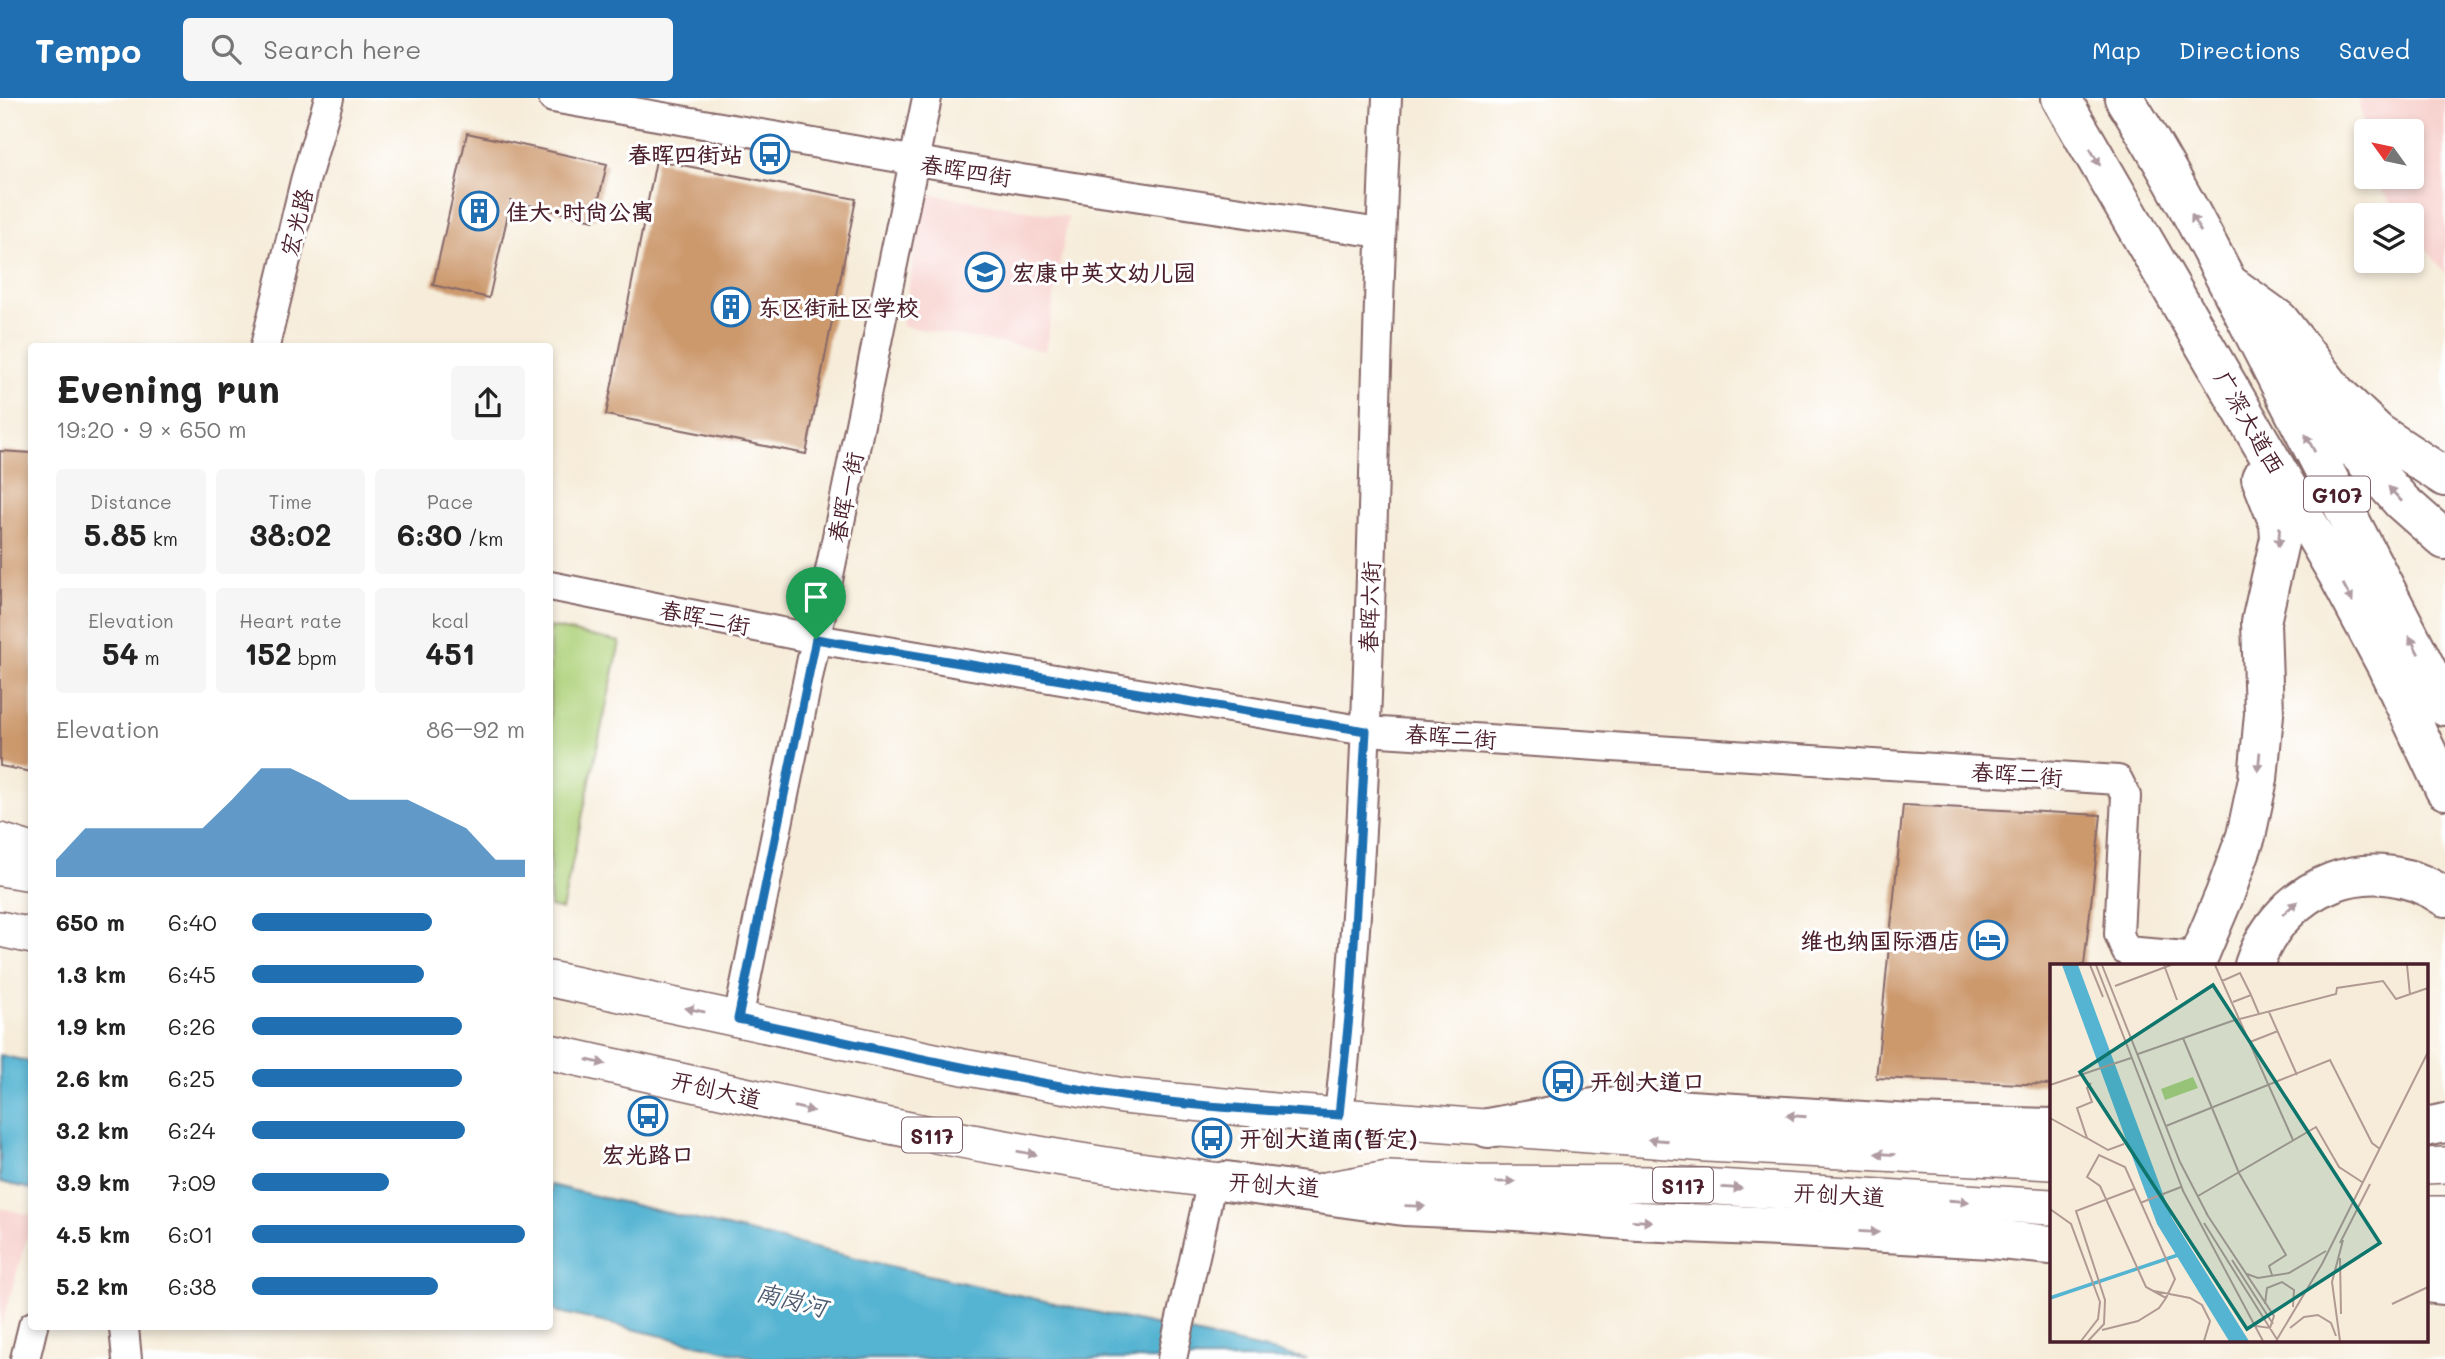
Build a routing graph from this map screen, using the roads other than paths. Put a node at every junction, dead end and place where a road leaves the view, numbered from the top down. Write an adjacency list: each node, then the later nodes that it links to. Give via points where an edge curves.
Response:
1 (329, 98): 10 (street, 宏光路)
2 (553, 98): 7 (street, 春晖四街)
3 (927, 98): 7 (street, 春晖一街)
4 (1387, 98): 8 (street, 春晖六街)
5 (2061, 98): 11 (highway, 广深大道西 / G107, one-way to 11)
6 (2124, 98): 9 (highway, 广深大道西 / G107, one-way to 6, via 2157,149)
7 (914, 162): 8 (street, 春晖四街); 15 (street, 春晖一街)
8 (1380, 233): 17 (street, 春晖六街)
9 (2228, 283): 12 (highway, via 2279,320 2336,393 2378,433); 13 (highway, one-way to 9, via 2402,502 2344,437 2282,347); 16 (highway, 广深大道西 / G107, one-way to 9)
10 (266, 343)
11 (2265, 449): 18 (highway, 广深大道西 / G107, one-way to 18, via 2386,665); 28 (highway, one-way to 28, via 2261,481 2280,524 2280,538 2261,622 2264,714 2258,779 2246,836)
12 (2445, 477)
13 (2445, 540)
14 (553, 587): 15 (street, 春晖二街)
15 (816, 639): 17 (street, 春晖二街); 31 (street, 春晖一街)
16 (2445, 706)
17 (1366, 731): 28 (street, 春晖二街, via 2118,780 2126,796 2119,934 2126,951); 33 (street, 春晖六街, via 1351,997)
18 (2445, 790)
19 (0, 841): 20 (main road)
20 (28, 850)
21 (0, 868): 22 (main road)
22 (28, 872)
23 (2445, 897): 29 (highway, one-way to 23, via 2280,917 2328,883 2390,875)
24 (0, 929): 25 (main road)
25 (28, 935)
26 (0, 950): 27 (main road)
27 (28, 954)
28 (2197, 961)
29 (2254, 964)
30 (553, 980): 31 (main road, 开创大道 / S117, one-way to 30)
31 (738, 1019): 33 (main road, 开创大道 / S117, via 1123,1096)
32 (553, 1053): 37 (main road, 开创大道 / S117, one-way to 37, via 874,1125)
33 (1339, 1115): 35 (main road, 开创大道 / S117)
34 (2046, 1125): 35 (highway, one-way to 35, via 1911,1124 1628,1106)
35 (1488, 1128): 36 (main road, 开创大道 / S117, one-way to 35)
36 (2050, 1162)
37 (1219, 1181): 38 (main road, 开创大道 / S117, one-way to 38, via 1315,1191 1388,1179 1666,1184); 39 (highway, one-way to 39, via 1404,1206); 44 (street)
38 (2050, 1207)
39 (2050, 1245)
40 (32, 1330): 42 (street)
41 (127, 1330): 43 (street)
42 (25, 1359)
43 (127, 1359)
44 (1172, 1359)

